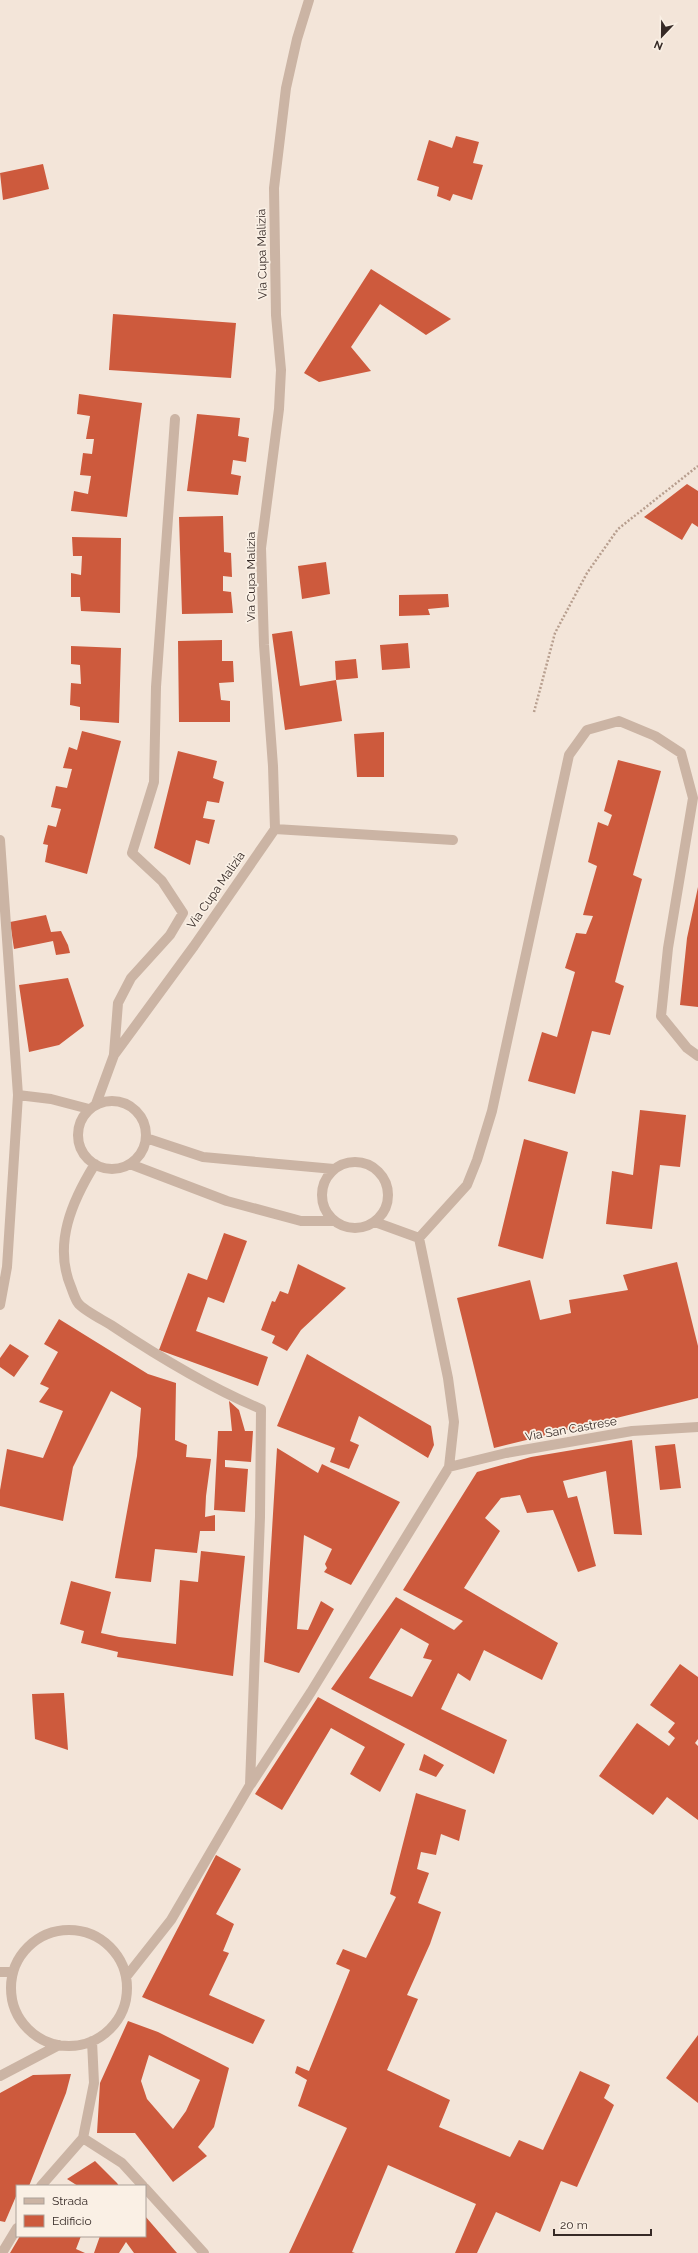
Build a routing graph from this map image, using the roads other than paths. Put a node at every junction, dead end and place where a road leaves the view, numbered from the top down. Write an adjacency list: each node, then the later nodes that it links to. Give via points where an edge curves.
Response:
1 (309, 0): 3 (street, Via Cupa Malizia, via 286,88 274,188 276,308 281,370 279,409 261,548)
2 (175, 419): 6 (street, via 156,687 154,782 132,853 162,881 183,913 170,935 131,978 118,1003)
3 (275, 829): 5 (street); 6 (street, Via Cupa Malizia)
4 (0, 840): 8 (street)
5 (453, 840)
6 (114, 1055): 9 (street, Via Cupa Malizia)
7 (698, 1056): 16 (street, via 687,1048 661,1016 668,948 693,798 680,753 655,736 619,721 587,730 570,755 492,1111 477,1160 467,1185)
8 (18, 1095): 9 (street); 17 (street, via 7,1267)
9 (93, 1107): 10 (street, via 108,1100 128,1104 141,1116 146,1127); 11 (street, via 79,1126 78,1138 81,1150)
10 (146, 1138): 12 (street, via 143,1150); 13 (street, via 203,1157)
11 (95, 1164): 12 (street, via 107,1169); 20 (street, via 68,1217 64,1244 66,1273 78,1304 155,1354 221,1392 261,1409 260,1517)
12 (130, 1164): 14 (street, via 226,1201 301,1222)
13 (334, 1169): 14 (street, via 323,1187 322,1200); 15 (street, via 351,1162 363,1162 374,1167 382,1176 388,1186 388,1204)
14 (333, 1221): 15 (street, via 353,1229)
15 (375, 1222): 16 (street)
16 (419, 1238): 19 (street, via 448,1378 454,1422)
17 (0, 1305)
18 (698, 1427): 19 (street, Via San Castrese, via 632,1431)
19 (450, 1467): 20 (street, via 316,1685)
20 (250, 1785): 23 (street, via 171,1920)
21 (0, 1972): 22 (street)
22 (13, 1972): 23 (street, via 21,1954 35,1941 52,1932 71,1929 91,1934 107,1944 120,1959); 25 (street, via 11,1991 15,2010 26,2026 41,2039)
23 (126, 1977): 24 (street, via 127,1996 121,2015 109,2030)
24 (92, 2041): 25 (street, via 76,2046); 27 (street, via 94,2083)
25 (59, 2045): 26 (street)
26 (0, 2076)
27 (83, 2138): 28 (street); 29 (street, via 122,2163)
28 (42, 2185)
29 (142, 2185)
30 (146, 2189): 33 (street)
31 (16, 2230): 32 (street)
32 (2, 2253)
33 (204, 2253)

